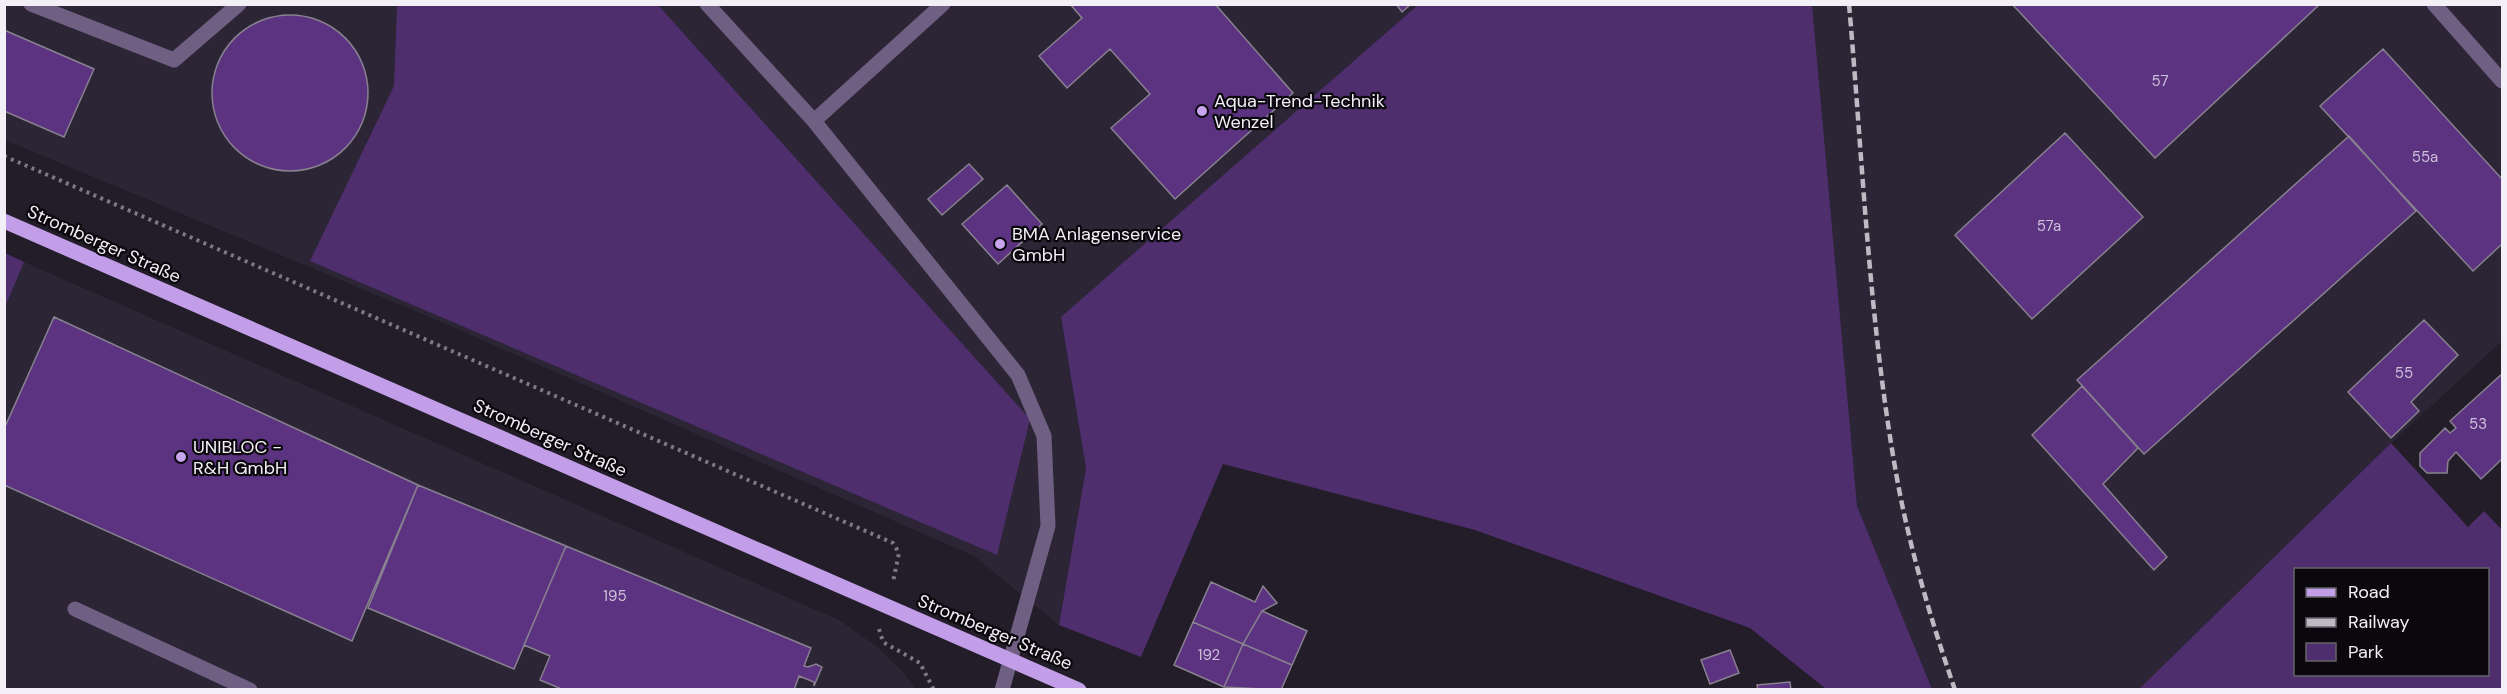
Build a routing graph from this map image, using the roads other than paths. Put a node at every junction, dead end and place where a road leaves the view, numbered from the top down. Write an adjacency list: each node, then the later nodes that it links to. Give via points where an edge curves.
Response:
1 (31, 4): 2 (street, via 174,60)
2 (239, 4)
3 (706, 4): 7 (street)
4 (943, 4): 7 (street)
5 (2434, 4): 6 (street)
6 (2502, 81)
7 (814, 121): 10 (street, via 1017,375 1044,436 1048,526)
8 (4, 222): 10 (main road, Stromberger Straße)
9 (75, 609): 11 (street)
10 (1011, 660): 12 (street); 13 (main road, Stromberger Straße)
11 (250, 690)
12 (1002, 690)
13 (1079, 690)

